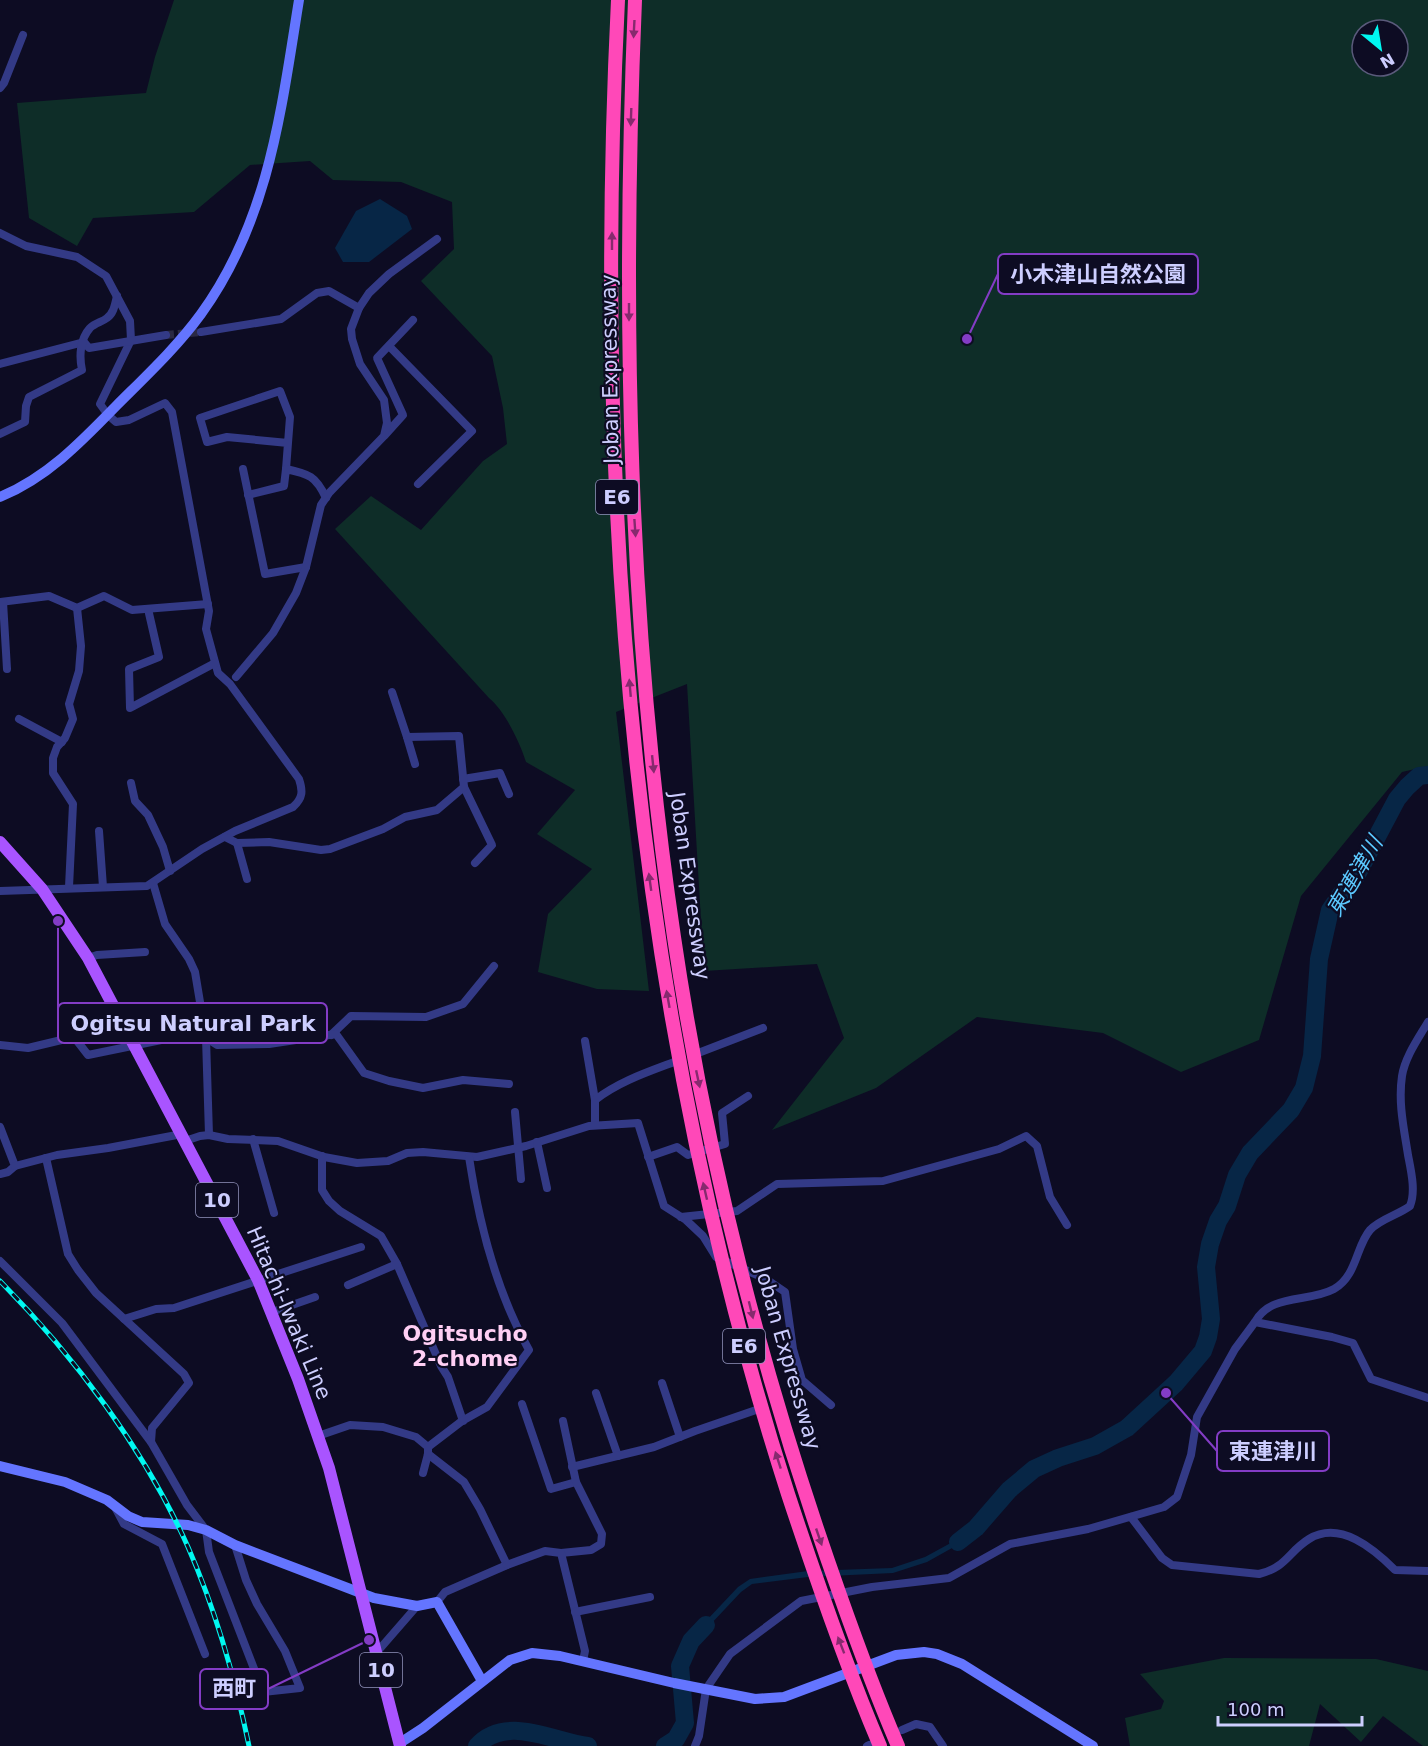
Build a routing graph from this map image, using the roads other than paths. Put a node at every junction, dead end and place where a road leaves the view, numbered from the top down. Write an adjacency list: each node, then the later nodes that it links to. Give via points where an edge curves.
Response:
1 (299, 0): 17 (street, via 274,148 237,253 201,314)
2 (618, 0): 132 (highway, Joban Expressway / E6, one-way to 2, via 804,1543 738,1327 705,1191 658,940 636,754 618,513 611,325)
3 (636, 0): 130 (highway, Joban Expressway / E6, one-way to 130, via 629,176 634,514 651,751 674,939 721,1188 754,1322 819,1537)
4 (23, 35): 5 (street)
5 (0, 88)
6 (0, 233): 8 (street, via 26,246 77,257 106,276)
7 (438, 239): 9 (street, via 389,273)
8 (117, 296): 13 (street, via 130,321); 14 (street, via 113,312 90,328)
9 (359, 308): 11 (street, via 329,291 317,292 281,319); 19 (street, via 351,329 352,339 360,364 384,400)
10 (413, 320): 15 (street)
11 (201, 332)
12 (166, 335): 13 (street)
13 (131, 340): 14 (street, via 89,348); 17 (street, via 100,404)
14 (82, 343): 16 (street); 18 (street, via 82,370 29,397 26,422)
15 (389, 346): 19 (street, via 377,358 403,415); 23 (street, via 472,431)
16 (0, 364)
17 (108, 415): 25 (street, via 49,470); 29 (street, via 116,422 129,420 165,403 172,412)
18 (0, 434)
19 (384, 436): 26 (street)
20 (288, 443): 20 (street, via 290,417 280,391 200,418 207,442 227,437); 22 (street)
21 (243, 469): 24 (street)
22 (286, 469): 24 (street, via 284,486); 26 (street, via 302,472 318,482)
23 (418, 484)
24 (248, 495): 27 (street, via 265,574)
25 (0, 497)
26 (326, 498): 27 (street, via 317,516)
27 (306, 567): 34 (street, via 283,617)
28 (2, 602): 30 (street, via 49,596); 33 (street)
29 (208, 604): 31 (street); 32 (street, via 206,629)
30 (76, 608): 31 (street, via 104,596 132,610); 38 (street, via 80,671 69,704 73,719)
31 (148, 609): 32 (street, via 159,657 129,669 130,708)
32 (216, 663): 44 (street, via 218,673 230,684 303,790 293,807)
33 (8, 669)
34 (236, 677)
35 (392, 692): 37 (street)
36 (19, 719): 38 (street)
37 (407, 737): 39 (street); 41 (street, via 459,736)
38 (62, 742): 51 (street, via 53,758 53,773 73,804)
39 (415, 764)
40 (131, 783): 48 (street, via 135,801 148,815)
41 (464, 783): 42 (street, via 500,773); 46 (street, via 437,810 405,817 330,849 269,842); 47 (street, via 492,845)
42 (509, 794)
43 (99, 831): 52 (street)
44 (225, 837): 46 (street); 48 (street)
45 (0, 842): 53 (main road, Hitachi-Iwaki Line / 10)
46 (237, 843): 49 (street)
47 (475, 863)
48 (170, 871): 50 (street)
49 (247, 879)
50 (153, 883): 52 (street); 60 (street, via 165,924 195,972)
51 (69, 887): 52 (street); 53 (street)
52 (103, 887)
53 (42, 888): 54 (street); 56 (main road, Hitachi-Iwaki Line / 10)
54 (0, 891)
55 (145, 952): 56 (street)
56 (88, 958): 64 (main road, Hitachi-Iwaki Line / 10)
57 (494, 966): 61 (street, via 463,1004 426,1017 351,1016)
58 (1427, 1025): 95 (street, via 1401,1077 1401,1110 1412,1179 1410,1206 1369,1231 1350,1272 1336,1288 1278,1303 1259,1314)
59 (763, 1028): 67 (street, via 623,1082)
60 (206, 1035): 61 (street, via 217,1045 269,1044); 64 (street); 71 (street)
61 (332, 1035): 65 (street, via 336,1034 364,1073 388,1081 423,1088 463,1080)
62 (585, 1041): 67 (street)
63 (0, 1045): 64 (street, via 28,1048 74,1037 88,1055)
64 (134, 1045): 72 (main road, Hitachi-Iwaki Line / 10)
65 (509, 1084)
66 (748, 1096): 78 (street, via 722,1113 725,1144 688,1155 677,1147)
67 (595, 1100): 69 (street)
68 (515, 1112): 75 (street)
69 (595, 1125): 74 (street); 78 (street, via 638,1123)
70 (0, 1127): 80 (street)
71 (209, 1135): 72 (street); 73 (street)
72 (184, 1138): 79 (street); 90 (main road, Hitachi-Iwaki Line / 10)
73 (253, 1139): 76 (street, via 278,1141); 84 (street)
74 (537, 1142): 75 (street); 83 (street)
75 (519, 1148): 77 (street); 82 (street)
76 (322, 1156): 77 (street, via 357,1163 388,1161 406,1153 423,1152); 89 (street, via 322,1190 329,1201 381,1236)
77 (469, 1157): 102 (street, via 495,1272 511,1319 529,1350 487,1407)
78 (648, 1157): 85 (street, via 664,1206)
79 (46, 1158): 80 (street); 94 (street, via 68,1254 96,1293)
80 (15, 1166): 81 (street)
81 (0, 1174)
82 (521, 1179)
83 (547, 1188)
84 (274, 1213)
85 (681, 1217): 86 (street, via 737,1211 777,1184 883,1180 999,1149 1026,1136 1037,1146 1050,1197); 100 (street, via 703,1236 716,1257 785,1292 802,1380)
86 (1067, 1225)
87 (361, 1246): 90 (street)
88 (0, 1261): 106 (street, via 62,1323)
89 (397, 1264): 91 (street); 102 (street, via 448,1377)
90 (258, 1280): 93 (main road, Hitachi-Iwaki Line / 10); 94 (street, via 174,1308)
91 (348, 1285)
92 (315, 1297): 93 (street)
93 (272, 1312): 104 (main road, Hitachi-Iwaki Line / 10)
94 (124, 1319): 106 (street, via 189,1383 152,1428)
95 (1255, 1322): 98 (street, via 1353,1343 1371,1379); 114 (street, via 1234,1349 1197,1417 1191,1455 1177,1497 1164,1507)
96 (662, 1383): 105 (street)
97 (596, 1393): 108 (street)
98 (1428, 1398)
99 (522, 1404): 112 (street, via 551,1489)
100 (831, 1405)
101 (756, 1410): 105 (street)
102 (463, 1421): 107 (street)
103 (563, 1421): 110 (street)
104 (318, 1436): 107 (street, via 350,1425 383,1427 416,1437); 120 (main road, Hitachi-Iwaki Line / 10)
105 (680, 1437): 108 (street)
106 (152, 1442): 115 (street, via 187,1505)
107 (428, 1451): 111 (street); 118 (street, via 464,1482)
108 (618, 1456): 110 (street)
109 (0, 1466): 113 (street, via 65,1482)
110 (572, 1467): 112 (street)
111 (423, 1473)
112 (576, 1482): 117 (street, via 602,1534 602,1544 591,1550)
113 (114, 1506): 115 (street, via 142,1522); 126 (street, via 124,1524 162,1544)
114 (1131, 1517): 119 (street, via 1162,1558 1172,1565 1259,1574 1284,1563 1309,1539 1331,1532 1350,1536 1395,1570); 129 (street, via 1010,1544 949,1578 801,1601 730,1654)
115 (206, 1530): 116 (street); 116 (street, via 209,1552 263,1692 300,1688 285,1651 246,1580)
116 (235, 1545): 120 (street)
117 (561, 1553): 118 (street, via 545,1551); 124 (street)
118 (507, 1565): 122 (street, via 445,1593)
119 (1428, 1571)
120 (362, 1593): 123 (street, via 387,1602); 125 (main road, Hitachi-Iwaki Line / 10)
121 (650, 1597): 124 (street)
122 (437, 1602): 123 (street); 128 (street)
123 (417, 1606): 125 (street)
124 (575, 1612): 127 (street, via 585,1651)
125 (377, 1652): 131 (main road, Hitachi-Iwaki Line / 10)
126 (205, 1654)
127 (583, 1661): 128 (street, via 532,1653 510,1660); 129 (street)
128 (482, 1681): 131 (street)
129 (702, 1688): 133 (street); 135 (street, via 769,1699 896,1655 924,1652 962,1664)
130 (897, 1736): 134 (street, via 916,1724 930,1727)
131 (400, 1744)
132 (873, 1744)
133 (695, 1746)
134 (944, 1746)
135 (1093, 1746)

